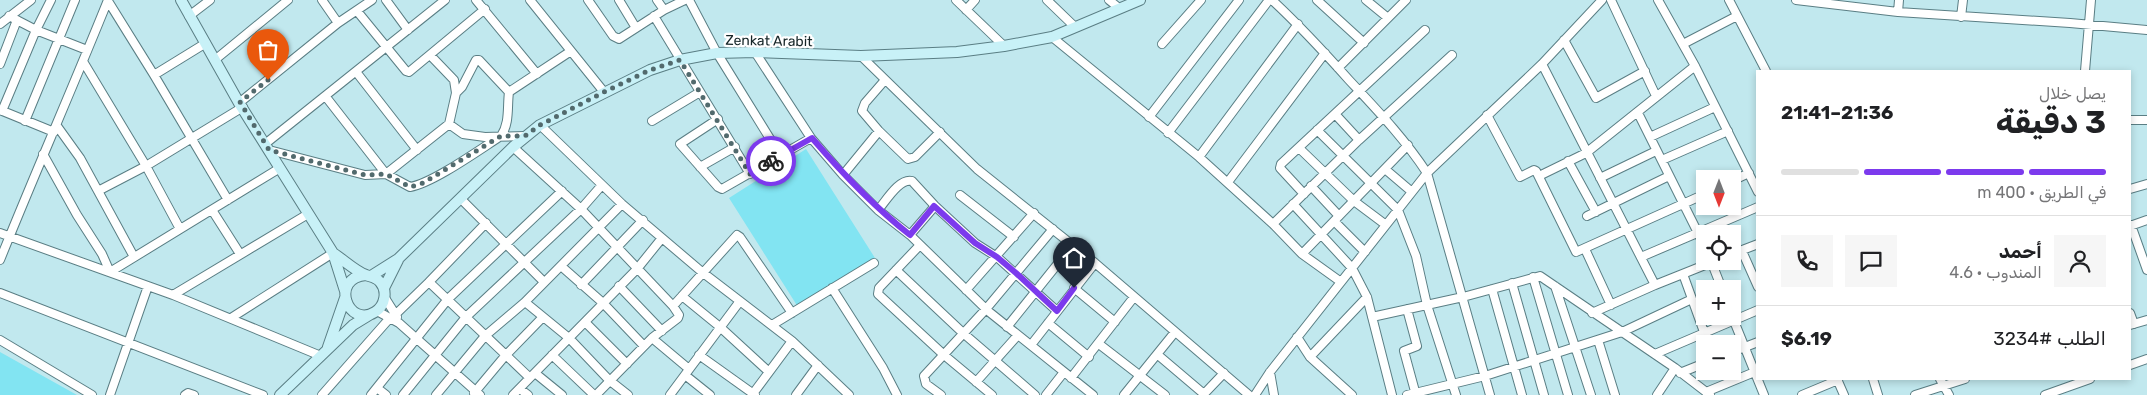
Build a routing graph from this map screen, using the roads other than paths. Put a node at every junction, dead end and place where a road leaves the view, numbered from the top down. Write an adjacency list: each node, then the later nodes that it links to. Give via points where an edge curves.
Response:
1 (31, 0): 49 (street)
2 (51, 0): 57 (street)
3 (75, 0): 62 (street)
4 (108, 0): 70 (street); 90 (street)
5 (180, 0): 45 (street)
6 (210, 0): 45 (street)
7 (288, 0): 78 (street)
8 (322, 0): 51 (street)
9 (372, 0): 43 (street)
10 (386, 0): 58 (street)
11 (445, 0): 58 (street)
12 (476, 0): 40 (street)
13 (588, 0): 56 (street, via 615,39 619,40)
14 (619, 0): 56 (street)
15 (657, 0): 41 (street)
16 (685, 0): 41 (street)
17 (689, 0): 73 (street)
18 (956, 0): 42 (street)
19 (975, 0): 42 (street)
20 (1048, 0): 55 (street)
21 (1109, 0): 39 (street)
22 (1140, 0): 39 (street, Zenkat Arabit)
23 (1201, 0): 66 (street)
24 (1238, 0): 106 (street)
25 (1270, 0): 53 (street); 119 (street)
26 (1317, 0): 65 (street)
27 (1366, 0): 50 (street)
28 (1405, 0): 50 (street)
29 (1602, 0): 63 (street)
30 (1612, 0): 87 (street)
31 (1658, 0): 67 (street)
32 (1729, 0): 47 (street)
33 (1796, 0): 34 (street)
34 (1804, 0): 44 (street)
35 (1899, 0): 44 (street)
36 (1963, 0): 48 (street)
37 (2091, 0): 54 (street)
38 (533, 1): 71 (street)
39 (1119, 8): 55 (street, Zenkat Arabit)
40 (485, 9): 75 (street); 89 (street)
41 (664, 10): 46 (street)
42 (966, 10): 68 (street)
43 (357, 11): 51 (street); 69 (street)
44 (1898, 12): 48 (street)
45 (189, 16): 64 (street)
46 (654, 16): 56 (street); 79 (street)
47 (1737, 16): 67 (street); 85 (street)
48 (1961, 17): 54 (street)
49 (13, 18): 52 (street); 57 (street); 81 (street)
50 (1388, 18): 65 (street)
51 (338, 23): 99 (street)
52 (0, 24)
53 (1298, 24): 74 (street); 137 (street)
54 (2088, 24): 60 (street); 86 (street)
55 (1074, 26): 61 (street, Zenkat Arabit)
56 (636, 28)
57 (36, 30): 62 (street); 101 (street)
58 (408, 30): 69 (street)
59 (1425, 30): 92 (street)
60 (2147, 30)
61 (1052, 37): 68 (street, Zenkat Arabit); 106 (street)
62 (58, 39): 70 (street); 110 (street)
63 (1564, 40): 82 (street); 87 (street, via 1596,98)
64 (206, 43): 78 (street); 90 (street)
65 (1364, 43): 84 (street)
66 (1162, 44)
67 (1683, 44): 83 (street)
68 (1004, 46): 76 (street, Zenkat Arabit, via 957,52)
69 (386, 47): 75 (street, via 407,72); 88 (street)
70 (87, 50): 80 (street)
71 (571, 51): 89 (street); 94 (street)
72 (756, 52): 73 (street, Zenkat Arabit); 76 (street, Zenkat Arabit); 124 (street)
73 (717, 53): 79 (street, Zenkat Arabit); 135 (street)
74 (1325, 53): 84 (street); 154 (street)
75 (430, 56): 96 (street, via 454,80)
76 (861, 56): 91 (street)
77 (1452, 56): 105 (street)
78 (216, 59): 99 (street)
79 (680, 60): 94 (street, Zenkat Arabit); 95 (street)
80 (84, 63): 114 (street); 140 (street)
81 (0, 64)
82 (1542, 64): 104 (street); 133 (street)
83 (1695, 66): 97 (street); 100 (street)
84 (1338, 68): 92 (street)
85 (1765, 70)
86 (2085, 70)
87 (1645, 71): 97 (street)
88 (356, 73): 98 (street); 131 (street)
89 (537, 74): 93 (street)
90 (154, 75): 123 (street)
91 (885, 80): 116 (street, via 862,111); 118 (street)
92 (1359, 91): 103 (street); 105 (street)
93 (508, 92): 96 (street, via 478,59); 120 (street, via 507,124)
94 (604, 92): 113 (street, Zenkat Arabit)
95 (700, 92): 107 (street); 111 (street)
96 (456, 93): 112 (street)
97 (1656, 96): 102 (street)
98 (326, 97): 127 (street); 147 (street)
99 (241, 105): 123 (street); 127 (street)
100 (1715, 106): 117 (street); 122 (street)
101 (1, 111): 110 (street)
102 (1638, 113): 122 (street); 133 (street)
103 (1336, 114): 115 (street); 125 (street)
104 (1487, 115): 145 (street); 150 (street, via 1520,177 1534,170)
105 (1385, 116): 125 (street); 126 (street)
106 (1149, 117): 119 (street)
107 (718, 119): 129 (street); 141 (street, via 680,142)
108 (2131, 120): 109 (street)
109 (2147, 120)
110 (25, 121): 114 (street)
111 (652, 121)
112 (449, 124): 120 (street, via 463,134); 131 (street)
113 (540, 125): 121 (street, Zenkat Arabit); 157 (street)
114 (56, 129): 134 (street); 161 (street, via 80,158)
115 (1318, 130): 130 (street); 136 (street)
116 (879, 131): 118 (street, via 908,159 915,157); 149 (street)
117 (1728, 131): 139 (street); 146 (street)
118 (940, 132): 181 (street, via 977,169)
119 (1168, 133): 137 (street)
120 (501, 136): 121 (street); 147 (street, via 417,186 404,185)
121 (525, 136): 128 (street, Zenkat Arabit)
122 (1650, 137): 132 (street)
123 (192, 138): 140 (street); 168 (street)
124 (812, 138): 135 (street); 149 (street)
125 (1359, 140): 136 (street)
126 (1408, 145): 143 (street); 145 (street)
127 (267, 147): 142 (street); 147 (street, via 365,175)
128 (513, 147): 162 (street); 167 (street, Zenkat Arabit)
129 (735, 147): 141 (street); 148 (street)
130 (1299, 148): 144 (street); 164 (street, via 1280,168)
131 (417, 150): 147 (street)
132 (1656, 150): 139 (street); 153 (street)
133 (1586, 153): 138 (street); 153 (street)
134 (43, 154): 201 (street); 229 (street)
135 (780, 155): 148 (street)
136 (1343, 156): 144 (street); 155 (street)
137 (1199, 157): 154 (street)
138 (1568, 160): 150 (street); 180 (street)
139 (1662, 160): 151 (street)
140 (146, 166): 161 (street); 193 (street)
141 (700, 166): 148 (street, via 722,189)
142 (280, 168): 168 (street); 182 (street)
143 (1385, 169): 155 (street); 163 (street)
144 (1324, 173): 158 (street); 169 (street)
145 (1427, 173): 163 (street); 257 (street)
146 (1749, 173): 152 (street); 159 (street)
147 (386, 174)
148 (750, 174)
149 (844, 175): 178 (street)
150 (1539, 176): 209 (street, via 1575,251)
151 (1670, 176): 172 (street); 173 (street)
152 (1741, 177)
153 (1600, 178): 172 (street)
154 (1228, 182): 188 (street)
155 (1371, 183): 169 (street); 179 (street)
156 (2147, 184): 160 (street)
157 (602, 185): 170 (street); 176 (street)
158 (1311, 186): 164 (street); 184 (street)
159 (1756, 188)
160 (2131, 189)
161 (98, 191): 215 (street)
162 (562, 191): 176 (street); 204 (street)
163 (1412, 192): 179 (street)
164 (1304, 194): 171 (street)
165 (960, 195): 202 (street)
166 (1696, 198): 173 (street)
167 (462, 199): 187 (street); 218 (street, Zenkat Arabit)
168 (228, 200): 177 (street)
169 (1354, 201): 184 (street); 191 (street)
170 (622, 204): 185 (street); 194 (street)
171 (1293, 204): 188 (street); 200 (street)
172 (1612, 204): 180 (street); 196 (street)
173 (1685, 204): 192 (street); 196 (street)
174 (934, 206): 178 (street, via 912,180 908,180 902,182); 199 (street); 216 (street, via 975,243)
175 (1756, 208): 189 (street)
176 (581, 209): 194 (street); 220 (street)
177 (212, 210): 193 (street); 212 (street)
178 (878, 210): 199 (street)
179 (1398, 210): 191 (street); 263 (street, via 1416,256)
180 (1596, 212): 183 (street)
181 (1034, 213): 195 (street); 202 (street)
182 (308, 214): 212 (street); 213 (street)
183 (1587, 216)
184 (1337, 218): 200 (street); 211 (street)
185 (643, 220): 203 (street); 208 (street)
186 (2147, 220): 190 (street)
187 (486, 223): 204 (street); 236 (street)
188 (1273, 224): 214 (street)
189 (1716, 225)
190 (2131, 225): 228 (street)
191 (1386, 226): 211 (street)
192 (1696, 226)
193 (180, 229): 215 (street)
194 (598, 229): 208 (street); 223 (street)
195 (1054, 229): 207 (street); 231 (street)
196 (1627, 230): 209 (street); 217 (street)
197 (0, 233): 201 (street)
198 (1696, 233): 217 (street)
199 (910, 235): 205 (street)
200 (1320, 235): 214 (street); 224 (street)
201 (10, 236): 219 (street); 229 (street)
202 (1014, 237): 216 (street)
203 (662, 238): 225 (street); 230 (street)
204 (506, 244): 220 (street); 258 (street)
205 (920, 245): 227 (street); 248 (street)
206 (1756, 245): 210 (street)
207 (1072, 246): 222 (street); 249 (street)
208 (617, 248): 225 (street); 240 (street)
209 (1585, 249): 264 (street)
210 (1742, 251): 235 (street)
211 (1365, 252): 224 (street)
212 (240, 254): 253 (street)
213 (333, 254): 233 (street); 252 (street); 276 (street)
214 (1302, 254): 238 (street)
215 (134, 257): 229 (street)
216 (997, 257): 231 (street); 248 (street)
217 (1641, 257): 241 (street)
218 (398, 259): 233 (street); 251 (street)
219 (0, 260)
220 (524, 262): 237 (street); 277 (street)
221 (874, 262): 245 (street)
222 (1095, 263): 246 (street); 255 (street)
223 (561, 266): 237 (street); 240 (street)
224 (1352, 268): 238 (street); 256 (street)
225 (637, 269): 243 (street); 265 (street)
226 (1696, 269): 232 (street)
227 (896, 270): 293 (street); 315 (street, via 879,288 878,294)
228 (2147, 270)
229 (110, 272): 242 (street)
230 (702, 272): 254 (street); 260 (street); 271 (street, via 734,236 739,235)
231 (1016, 273): 249 (street); 266 (street)
232 (1682, 274): 241 (street); 259 (street)
233 (368, 276): 251 (street, via 381,283); 252 (street, via 354,279 348,284)
234 (1533, 277): 239 (street); 244 (street, via 1540,276); 312 (street)
235 (1756, 277)
236 (428, 282): 258 (street); 274 (street)
237 (544, 282): 261 (street)
238 (1341, 282): 296 (street)
239 (1512, 283): 247 (street); 324 (street)
240 (581, 285): 262 (street)
241 (1655, 285): 264 (street)
242 (148, 286): 253 (street); 304 (street)
243 (619, 286): 262 (street); 289 (street)
244 (1555, 286): 272 (street); 308 (street)
245 (832, 288): 271 (street); 378 (street)
246 (1074, 288): 268 (street); 281 (street)
247 (1492, 289): 257 (street); 329 (street)
248 (966, 290): 266 (street)
249 (1037, 292): 268 (street); 288 (street)
250 (0, 293): 304 (street)
251 (384, 293): 270 (street, via 382,306); 274 (street)
252 (345, 294): 270 (street, via 347,304 357,314); 311 (street)
253 (173, 295): 276 (street)
254 (682, 296): 265 (street); 287 (street)
255 (1134, 297): 281 (street); 290 (street)
256 (1367, 297): 275 (street); 319 (street)
257 (1463, 297): 263 (street); 340 (street)
258 (448, 299): 277 (street); 300 (street)
259 (1692, 299): 291 (street); 292 (street)
260 (740, 301): 283 (street); 287 (street)
261 (525, 302): 278 (street); 295 (street)
262 (603, 303): 280 (street); 306 (street)
263 (1427, 305): 267 (street); 350 (street)
264 (1611, 305): 272 (street)
265 (673, 306): 289 (street, via 678,316)
266 (986, 309): 288 (street); 293 (street)
267 (1407, 309): 275 (street); 358 (street, via 1417,346 1404,351)
268 (1057, 311): 282 (street)
269 (1756, 311): 273 (street)
270 (374, 313): 274 (street); 311 (street, via 353,325)
271 (792, 313): 283 (street)
272 (1592, 313): 291 (street)
273 (1741, 315)
274 (392, 316): 300 (street); 365 (street)
275 (1372, 316): 390 (street)
276 (231, 318): 311 (street)
277 (466, 318): 295 (street); 320 (street)
278 (542, 318): 297 (street); 317 (street)
279 (2147, 320): 286 (street)
280 (585, 322): 297 (street); 325 (street)
281 (1115, 322): 305 (street)
282 (1048, 323): 307 (street); 321 (street)
283 (772, 325): 302 (street)
284 (1718, 325): 292 (street)
285 (1736, 325): 309 (street)
286 (2132, 325)
287 (720, 327): 318 (street); 332 (street)
288 (1008, 327): 294 (street)
289 (662, 331): 298 (street)
290 (1175, 332): 316 (street); 336 (street)
291 (1622, 332): 301 (street); 313 (street)
292 (1704, 332): 313 (street)
293 (963, 333): 315 (street); 323 (street)
294 (1018, 335): 307 (street); 323 (street)
295 (485, 336): 317 (street); 337 (street)
296 (1297, 337): 319 (street); 334 (street)
297 (569, 338): 314 (street); 342 (street)
298 (652, 338): 306 (street); 331 (street)
299 (0, 340): 360 (street)
300 (417, 340): 320 (street); 351 (street)
301 (1598, 340): 308 (street); 397 (street)
302 (792, 341): 327 (street); 332 (street)
303 (1756, 343): 309 (street)
304 (127, 344): 361 (street); 364 (street)
305 (1099, 344): 321 (street); 339 (street)
306 (644, 346): 325 (street)
307 (1031, 346): 333 (street)
308 (1575, 347): 312 (street); 396 (street)
309 (1744, 347): 310 (street); 335 (street)
310 (1741, 348)
311 (324, 353): 353 (street)
312 (1556, 353): 324 (street); 395 (street)
313 (1655, 354): 330 (street)
314 (552, 355): 338 (street); 373 (street)
315 (944, 355): 348 (street); 379 (street, via 924,378 926,384)
316 (1158, 355): 339 (street); 357 (street)
317 (505, 356): 338 (street); 354 (street)
318 (699, 356): 331 (street); 355 (street)
319 (1310, 356): 389 (street)
320 (436, 357): 337 (street); 368 (street)
321 (1089, 357): 341 (street)
322 (2147, 359): 326 (street)
323 (996, 361): 348 (street); 381 (street)
324 (1534, 361): 329 (street); 394 (street)
325 (627, 364): 342 (street)
326 (2131, 365)
327 (818, 366): 356 (street); 377 (street)
328 (1696, 366): 330 (street)
329 (1514, 368): 340 (street); 393 (street)
330 (1678, 371): 359 (street); 398 (street)
331 (687, 372): 375 (street); 376 (street)
332 (769, 372): 355 (street)
333 (1064, 372): 341 (street); 382 (street)
334 (1270, 372): 387 (street); 388 (street)
335 (1756, 372): 359 (street)
336 (1224, 373): 357 (street); 386 (street)
337 (455, 374): 354 (street); 369 (street)
338 (532, 375): 352 (street); 372 (street)
339 (1140, 376): 384 (street); 385 (street)
340 (1485, 376): 350 (street); 392 (street)
341 (1072, 378): 383 (street)
342 (609, 380): 373 (street); 374 (street)
343 (1759, 380): 399 (street)
344 (1838, 380): 400 (street); 401 (street)
345 (1874, 380): 402 (street)
346 (1957, 380): 349 (street)
347 (2087, 380): 405 (street)
348 (976, 382): 380 (street)
349 (1941, 382): 403 (street); 404 (street)
350 (1454, 385): 358 (street); 391 (street)
351 (377, 388): 366 (street); 367 (street)
352 (520, 389): 370 (street); 371 (street)
353 (285, 394)
354 (477, 394)
355 (753, 394)
356 (846, 394)
357 (1204, 394)
358 (1413, 394)
359 (1708, 394)
360 (92, 395)
361 (110, 395)
362 (185, 395): 363 (street)
363 (194, 395)
364 (263, 395)
365 (322, 395)
366 (371, 395)
367 (386, 395)
368 (403, 395)
369 (436, 395)
370 (513, 395)
371 (528, 395)
372 (562, 395)
373 (595, 395)
374 (628, 395)
375 (670, 395)
376 (710, 395)
377 (796, 395)
378 (897, 395)
379 (940, 395)
380 (992, 395)
381 (1035, 395)
382 (1046, 395)
383 (1093, 395)
384 (1124, 395)
385 (1165, 395)
386 (1249, 395)
387 (1255, 395)
388 (1274, 395)
389 (1352, 395)
390 (1392, 395)
391 (1456, 395)
392 (1490, 395)
393 (1522, 395)
394 (1544, 395)
395 (1568, 395)
396 (1591, 395)
397 (1615, 395)
398 (1657, 395)
399 (1764, 395)
400 (1802, 395)
401 (1844, 395)
402 (1878, 395)
403 (1915, 395)
404 (1949, 395)
405 (2045, 395)

